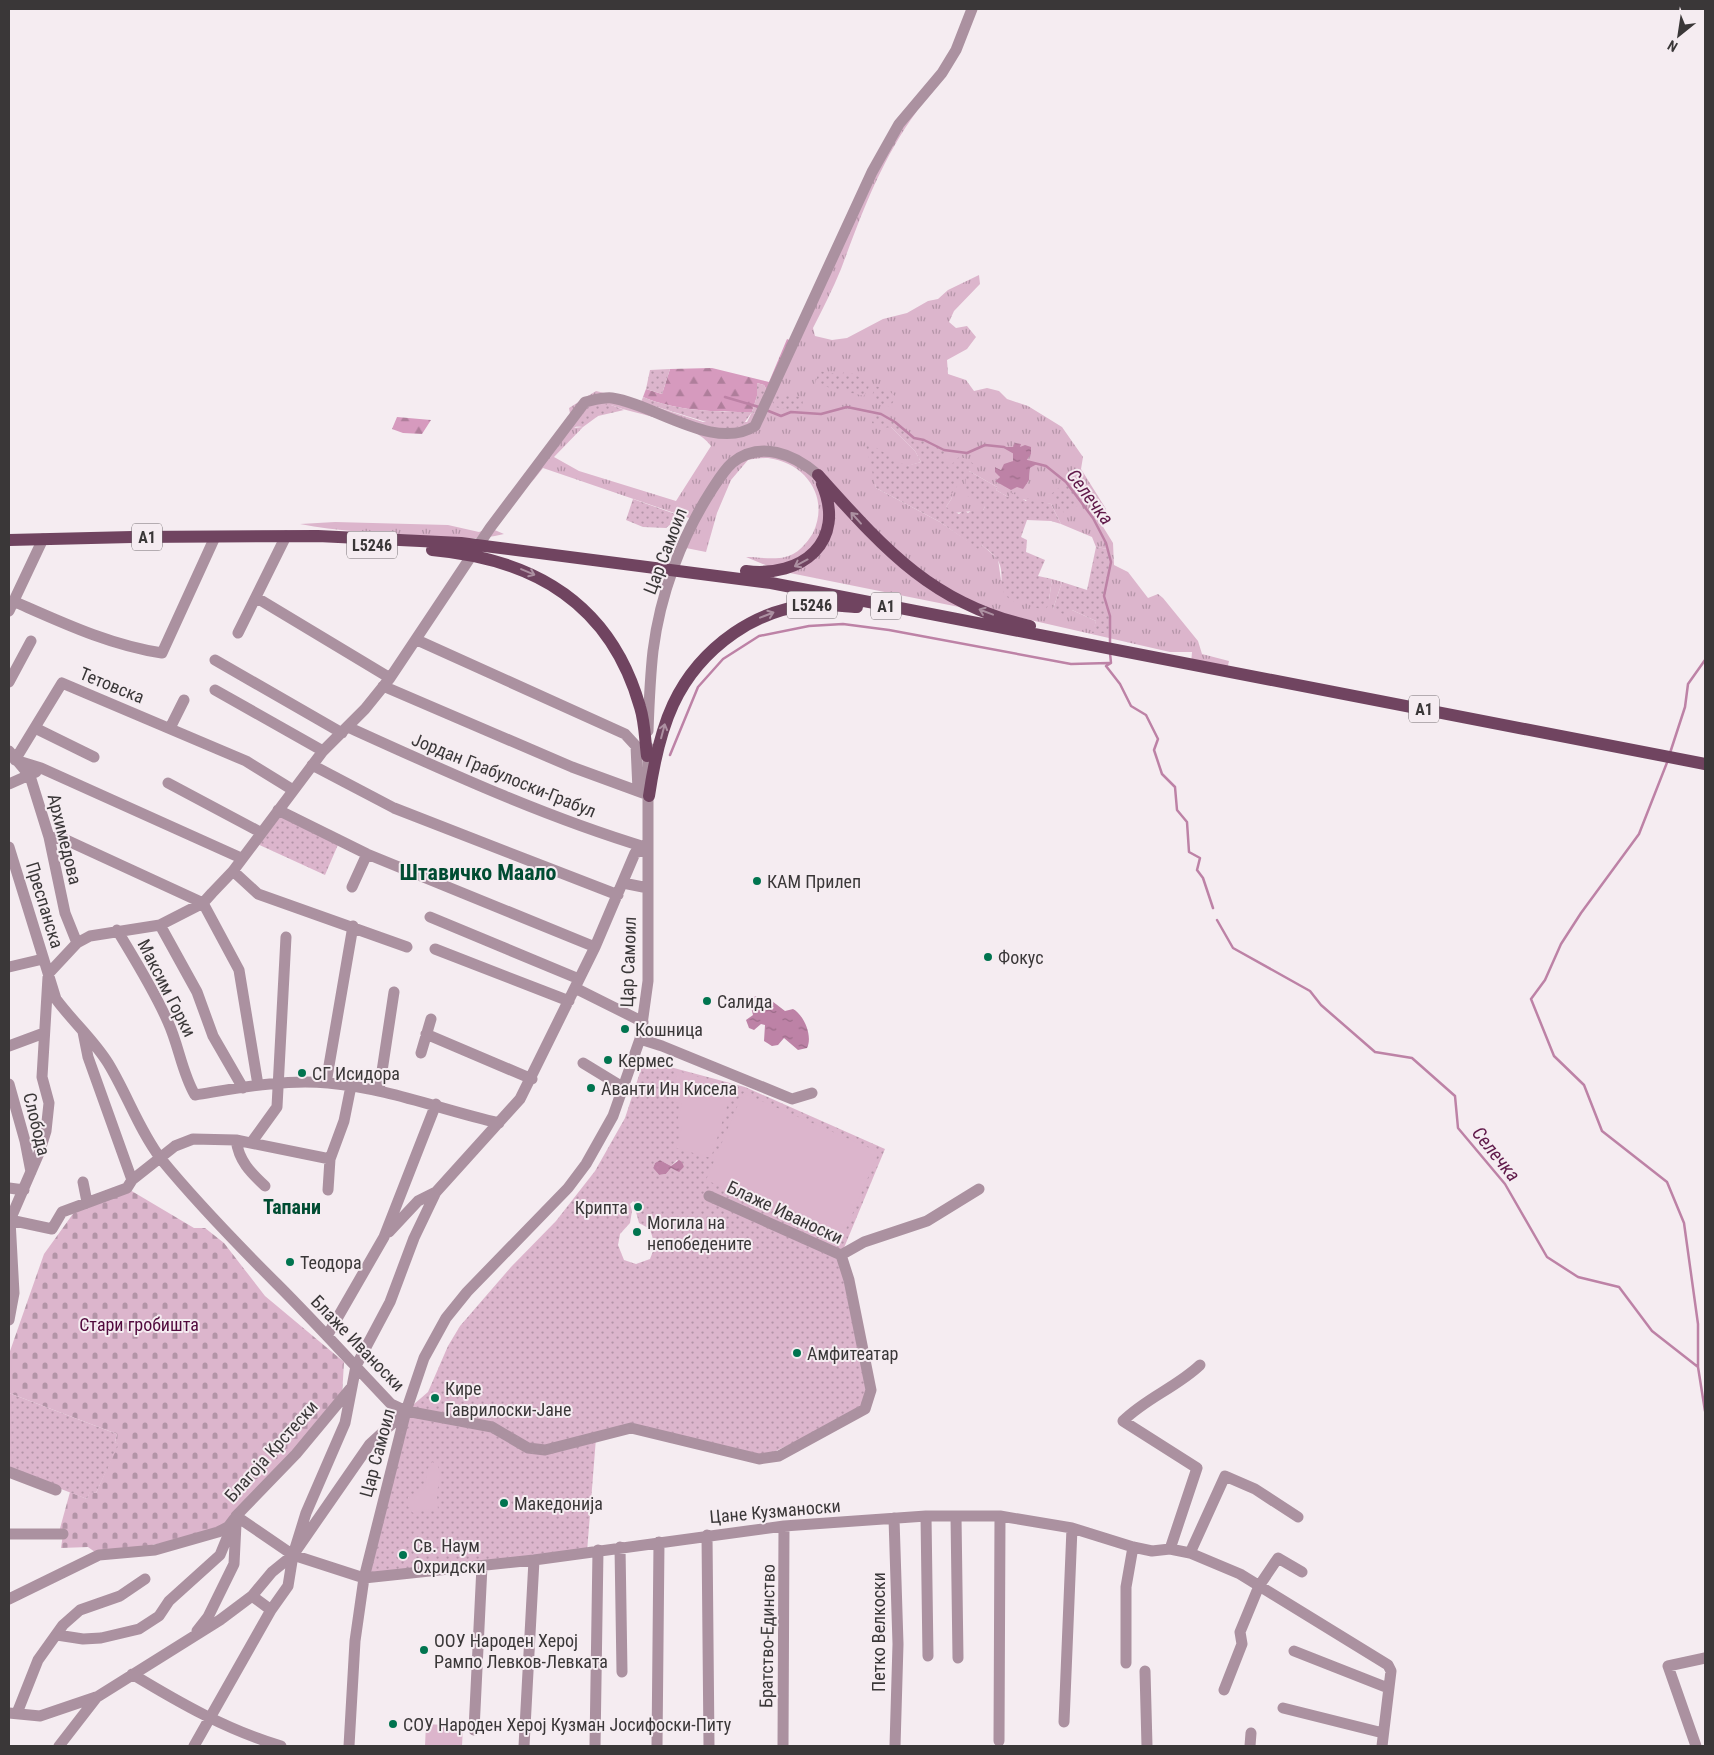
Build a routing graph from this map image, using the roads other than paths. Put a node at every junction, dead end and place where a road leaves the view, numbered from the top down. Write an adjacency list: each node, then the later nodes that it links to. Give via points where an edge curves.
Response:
1 (972, 9): 8 (street, via 956,50 899,124 872,172 755,426 744,433 724,435 611,398 585,402 520,487)
2 (818, 475): 9 (main road, L5246, one-way to 9, via 830,511 821,544 808,559 796,566 762,573); 15 (main road, L5246, one-way to 2, via 984,612 928,583 880,544); 27 (street, Цар Самоил / L5246, via 787,455 768,451 752,454 732,463 693,519 661,610 654,642)
3 (286, 536): 4 (main road, A1); 8 (main road, A1); 10 (street)
4 (215, 537): 5 (main road, A1); 11 (street, via 162,652 138,649)
5 (43, 539): 6 (main road, A1); 11 (street)
6 (9, 540)
7 (495, 546): 8 (main road, A1); 9 (main road, L5246, via 575,549)
8 (462, 553): 13 (street); 27 (main road, L5246, one-way to 27, via 527,571 557,587 575,600 610,638 641,709)
9 (690, 568): 15 (main road, A1)
10 (257, 598): 12 (street); 19 (street)
11 (11, 606)
12 (238, 633)
13 (417, 640): 19 (street); 36 (street, via 625,734 636,746)
14 (31, 641): 18 (street)
15 (1084, 641): 17 (main road, L5246); 36 (main road, L5246, one-way to 15, via 664,724 685,680 721,642 750,623 775,612 808,605 862,607 1007,636)
16 (215, 660): 24 (street)
17 (1191, 664): 29 (main road, A1)
18 (9, 682)
19 (387, 682): 24 (street); 36 (street, Јордан Грабулоски-Грабул, via 572,767)
20 (215, 690): 25 (street)
21 (184, 700): 23 (street)
22 (35, 728): 23 (street, Тетовска, via 62,683); 26 (street, Тетовска); 28 (street)
23 (170, 728): 35 (street, Тетовска, via 246,761)
24 (345, 730): 25 (street); 41 (street, Јордан Грабулоски-Грабул, via 479,787 601,834)
25 (323, 751): 30 (street)
26 (12, 755): 31 (street); 32 (street, Архимедова)
27 (647, 756): 36 (street, L5246)
28 (94, 757)
29 (1705, 764)
30 (312, 765): 35 (street); 48 (street, via 394,808)
31 (41, 768): 32 (street); 43 (street)
32 (30, 776): 34 (street); 39 (street, Архимедова)
33 (168, 783): 38 (street)
34 (9, 784)
35 (293, 790): 37 (street)
36 (644, 793): 41 (street, Цар Самоил / L5246)
37 (278, 810): 38 (street); 42 (street)
38 (260, 832): 43 (street)
39 (49, 837): 49 (street, via 64,839); 55 (street, Архимедова, via 65,913)
40 (9, 846): 59 (street, Преспанска)
41 (648, 848): 45 (street, via 635,853); 47 (street, Цар Самоил / L5246)
42 (367, 854): 46 (street); 57 (street)
43 (241, 858): 44 (street)
44 (233, 870): 49 (street); 52 (street, via 258,894)
45 (623, 883): 47 (street); 48 (street)
46 (352, 887)
47 (648, 888): 66 (street, Цар Самоил / L5246, via 648,981)
48 (618, 895): 57 (street)
49 (203, 903): 51 (street); 78 (street, via 239,970)
50 (430, 917): 62 (street)
51 (160, 925): 53 (street); 80 (street, via 197,992 213,1036)
52 (352, 926): 56 (street); 76 (street)
53 (117, 930): 55 (street, via 90,936); 80 (street, Максим Горки, via 168,1022 194,1095)
54 (286, 937): 75 (street)
55 (77, 943): 61 (street)
56 (407, 948)
57 (595, 948): 62 (street)
58 (436, 949): 64 (street)
59 (43, 960): 60 (street); 61 (street, Преспанска)
60 (9, 967)
61 (49, 973): 67 (street, Блаже Иваноски, via 56,998 70,1018); 68 (street)
62 (577, 984): 64 (street); 66 (street)
63 (394, 992): 82 (street)
64 (569, 1001): 74 (street)
65 (431, 1018): 69 (street)
66 (642, 1022): 70 (street, Цар Самоил / L5246)
67 (82, 1027): 88 (street, Блаже Иваноски, via 108,1064); 91 (street, via 88,1057)
68 (44, 1033): 71 (street); 90 (street, via 42,1078 49,1103 46,1131)
69 (426, 1034): 72 (street); 74 (street)
70 (640, 1040): 81 (street, Цар Самоил / L5246); 83 (street, via 792,1099)
71 (9, 1046)
72 (421, 1053)
73 (583, 1063): 81 (street)
74 (532, 1079): 85 (street, via 520,1100)
75 (278, 1082): 76 (street, Максим Горки); 78 (street, Максим Горки); 87 (street, via 277,1107)
76 (326, 1082): 79 (street, Максим Горки)
77 (9, 1084): 90 (street, Слобода)
78 (258, 1085): 80 (street, Максим Горки)
79 (351, 1086): 82 (street, Максим Горки); 89 (street, via 344,1121)
80 (243, 1088)
81 (624, 1088): 109 (street, Цар Самоил / L5246, via 600,1139 568,1188 446,1318 424,1358)
82 (379, 1092): 84 (street, Максим Горки)
83 (812, 1093)
84 (436, 1104): 85 (street, Максим Горки); 102 (street)
85 (499, 1123): 98 (street)
86 (236, 1140): 87 (street); 88 (street, via 193,1139 175,1146); 93 (street, via 238,1154)
87 (251, 1143): 89 (street)
88 (161, 1158): 91 (street); 105 (street, Блаже Иваноски, via 252,1260)
89 (330, 1159): 97 (street)
90 (32, 1172): 96 (street)
91 (132, 1180): 100 (street, via 127,1188)
92 (83, 1182): 100 (street)
93 (265, 1186)
94 (9, 1188): 96 (street)
95 (979, 1189): 103 (street, via 927,1221 864,1242)
96 (24, 1190): 101 (street)
97 (328, 1190)
98 (436, 1192): 102 (street, via 418,1201); 107 (street, via 414,1238 390,1302)
99 (709, 1196): 103 (street, Блаже Иваноски)
100 (87, 1202): 101 (street, via 62,1212 52,1229)
101 (10, 1221): 104 (street, via 14,1293)
102 (384, 1237): 105 (street)
103 (841, 1255): 109 (street, Блаже Иваноски, via 871,1390 869,1401 865,1409 853,1417 779,1456 759,1459 631,1428 544,1450 528,1448 492,1428)
104 (9, 1320)
105 (327, 1336): 107 (street, Блаже Иваноски)
106 (1200, 1365): 126 (street, via 1185,1380 1135,1409 1123,1421 1197,1468)
107 (356, 1366): 108 (street); 109 (street, Блаже Иваноски, via 391,1404)
108 (350, 1390): 112 (street, Благоја Крстески, via 296,1454); 129 (street, via 345,1423 306,1513)
109 (406, 1411): 129 (street, via 370,1444); 133 (street, Цар Самоил / L5246)
110 (9, 1472): 111 (street)
111 (56, 1490)
112 (236, 1516): 129 (street, Цане Кузманоски); 137 (street, via 228,1527 218,1532 155,1550 99,1555); 139 (street, Благоја Крстески, via 220,1555 169,1601 159,1616 139,1628 101,1638); 140 (street, via 234,1564 208,1617)
113 (926, 1516): 114 (street, Цане Кузманоски); 117 (street, Цане Кузманоски); 142 (street)
114 (956, 1516): 115 (street, Цане Кузманоски); 143 (street)
115 (1000, 1516): 119 (street, Цане Кузманоски); 161 (street)
116 (1298, 1517): 128 (street, via 1255,1489 1225,1476)
117 (894, 1518): 118 (street, Цане Кузманоски); 171 (street, Петко Велкоски, via 898,1644)
118 (784, 1526): 122 (street, Цане Кузманоски); 170 (street, Братство-Единство)
119 (1072, 1528): 125 (street, Цане Кузманоски); 157 (street)
120 (9, 1534): 121 (street)
121 (63, 1534)
122 (707, 1535): 123 (street, Цане Кузманоски); 169 (street)
123 (659, 1542): 124 (street, Цане Кузманоски); 168 (street)
124 (620, 1547): 127 (street, Цане Кузманоски); 147 (street)
125 (1133, 1547): 126 (street, Цане Кузманоски, via 1152,1551); 145 (street, via 1126,1587)
126 (1170, 1549): 128 (street, Цане Кузманоски)
127 (598, 1550): 130 (street, Цане Кузманоски); 167 (street)
128 (1190, 1552): 135 (street, Цане Кузманоски)
129 (293, 1555): 133 (street, Цане Кузманоски); 136 (street, via 272,1572); 138 (street, via 288,1586)
130 (534, 1560): 131 (street, Цане Кузманоски); 166 (street)
131 (482, 1566): 133 (street, Цане Кузманоски); 158 (street)
132 (1302, 1572): 135 (street, via 1278,1558)
133 (364, 1578): 165 (street, Цар Самоил / L5246, via 355,1641)
134 (145, 1579): 139 (street, via 120,1596 80,1610)
135 (1259, 1586): 149 (street, Цане Кузманоски, via 1388,1665 1391,1671); 150 (street, via 1240,1632 1242,1644)
136 (252, 1596): 138 (street); 140 (street)
137 (9, 1599)
138 (272, 1610): 155 (street)
139 (57, 1635): 154 (street, via 38,1660)
140 (193, 1636): 148 (street)
141 (1294, 1650): 149 (street)
142 (928, 1656)
143 (958, 1658)
144 (1705, 1658): 175 (street, via 1668,1666)
145 (1126, 1663)
146 (1145, 1671): 172 (street)
147 (622, 1672)
148 (132, 1674): 151 (street); 155 (street)
149 (1388, 1688): 160 (street, Цане Кузманоски)
150 (1224, 1690)
151 (97, 1697): 153 (street); 156 (street)
152 (1283, 1708): 160 (street)
153 (66, 1709): 154 (street, via 40,1716); 156 (street)
154 (13, 1713)
155 (210, 1719): 163 (street); 164 (street)
156 (78, 1721): 162 (street)
157 (1064, 1722)
158 (474, 1730)
159 (1251, 1733): 173 (street)
160 (1383, 1733): 174 (street, Цане Кузманоски)
161 (999, 1742)
162 (64, 1745)
163 (194, 1746)
164 (280, 1746)
165 (349, 1746)
166 (524, 1746)
167 (595, 1746)
168 (657, 1746)
169 (709, 1746)
170 (783, 1746)
171 (895, 1746)
172 (1147, 1746)
173 (1250, 1746)
174 (1382, 1746)
175 (1696, 1746)

